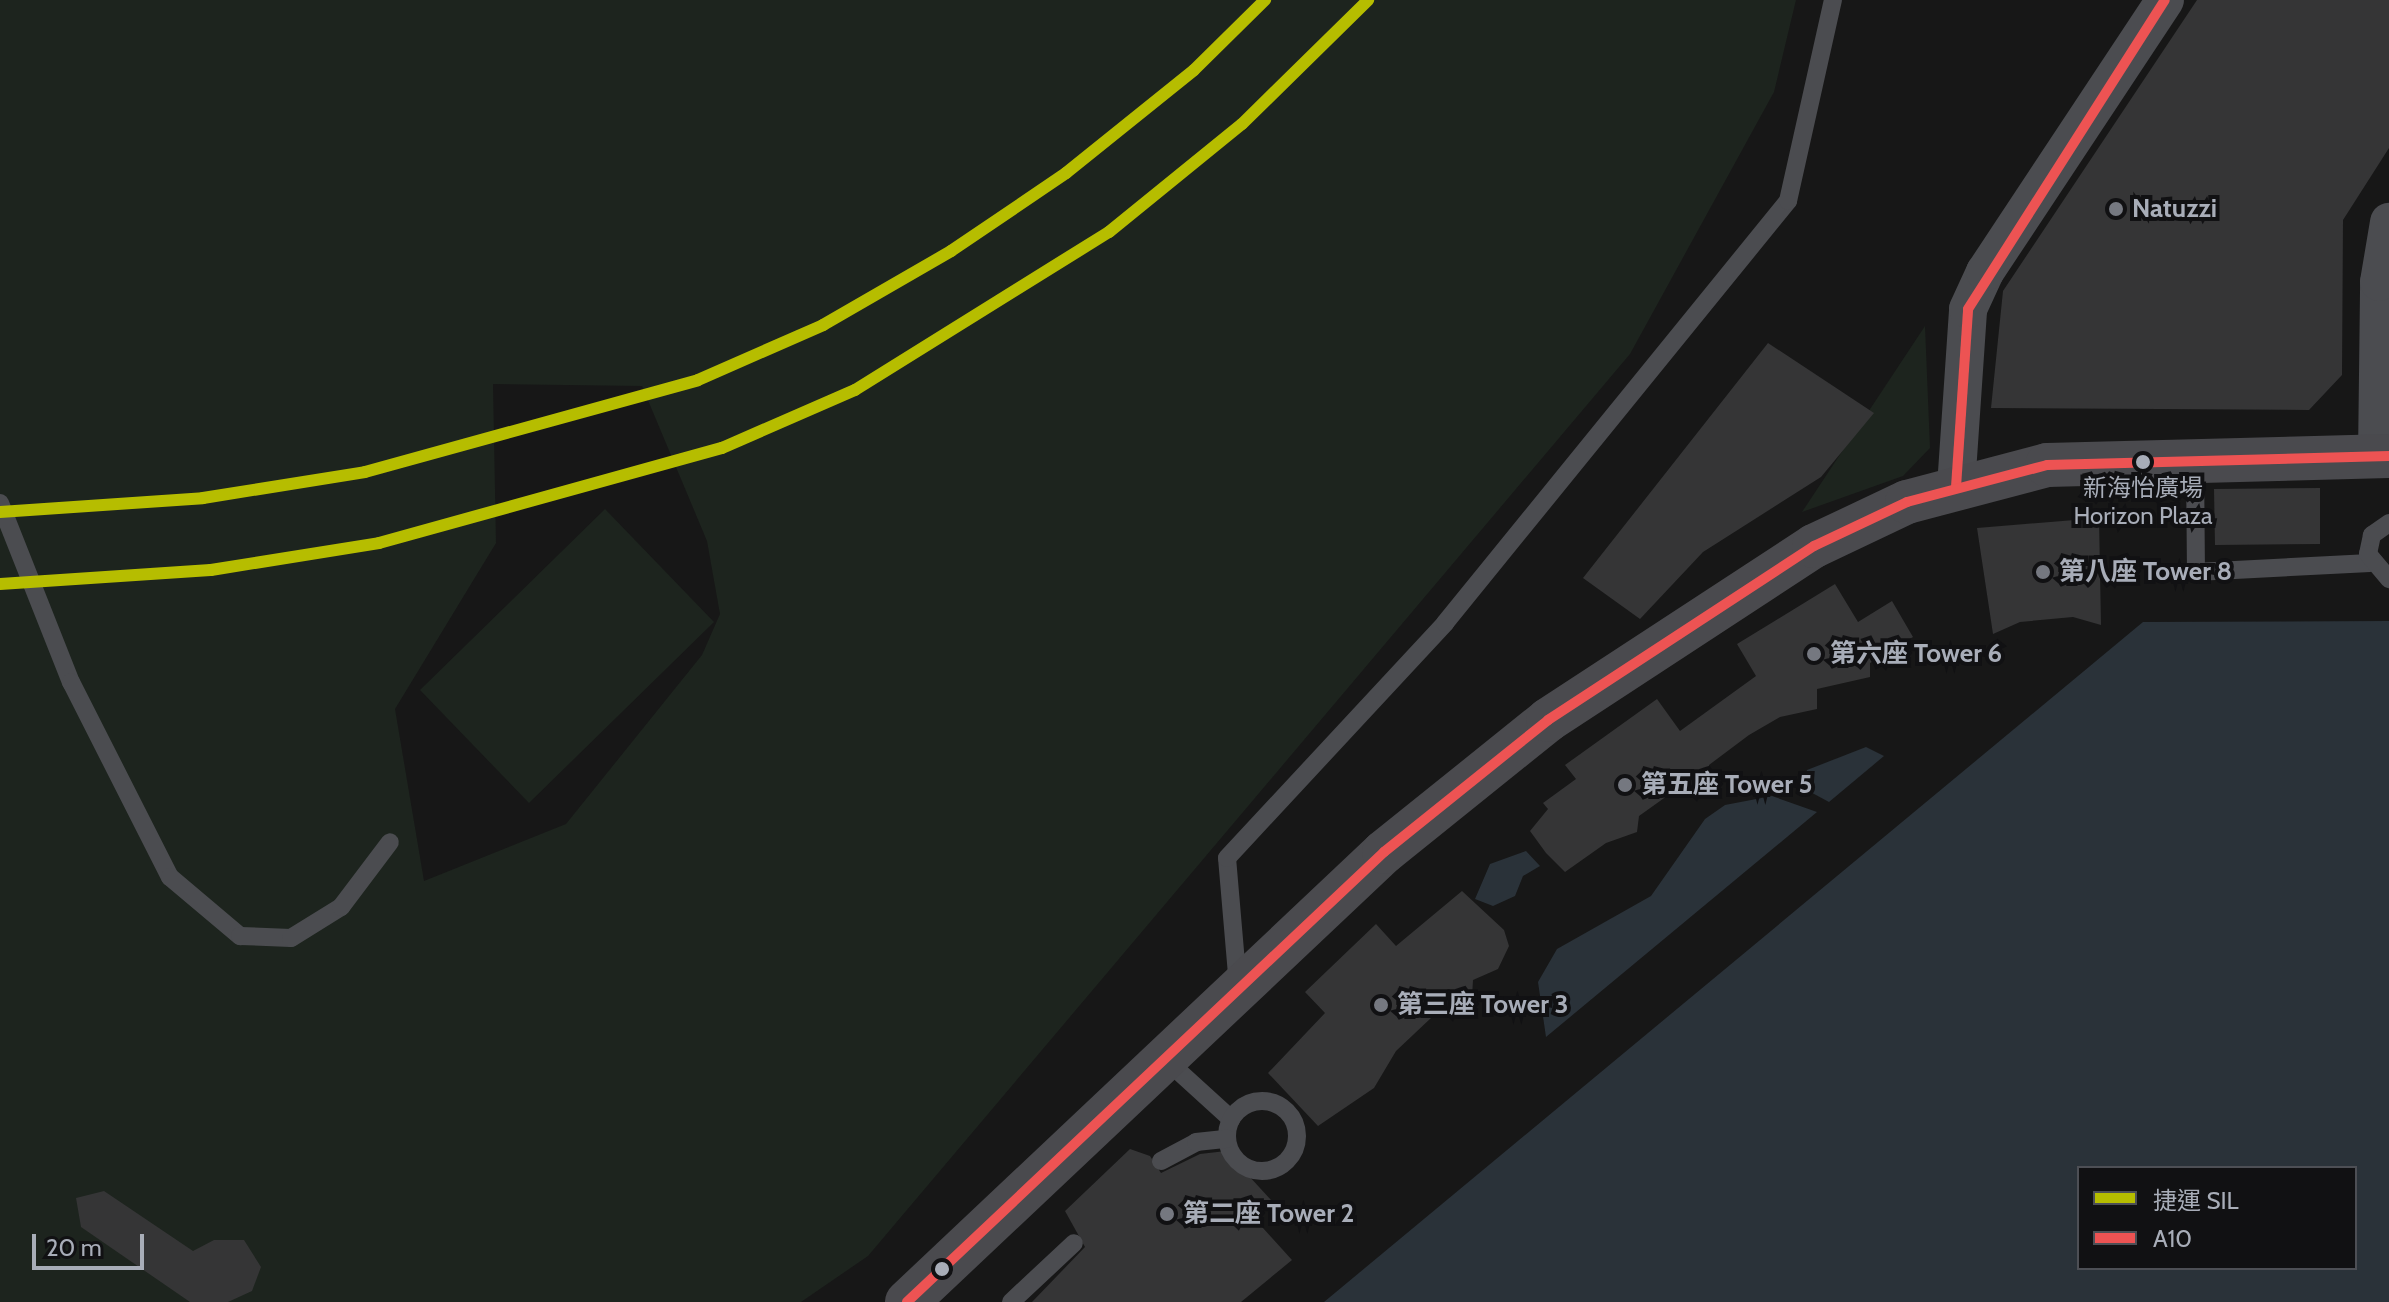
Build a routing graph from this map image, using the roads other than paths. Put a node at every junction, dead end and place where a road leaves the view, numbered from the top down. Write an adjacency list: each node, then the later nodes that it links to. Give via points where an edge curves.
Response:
1 (1833, 0): 12 (lane, via 1788,201 1445,623 1227,858)
2 (2165, 0): 6 (street, via 1968,309)
3 (2389, 222): 4 (street, via 2379,270)
4 (2383, 456): 5 (street)
5 (2195, 460): 6 (street, via 2047,465); 9 (lane, via 2196,572)
6 (1956, 487): 12 (street, via 1814,546 1635,658 1384,852)
7 (0, 503): 11 (lane, via 71,682 170,877 240,936 291,938 341,907)
8 (2389, 523): 9 (lane, via 2372,535)
9 (2370, 563): 10 (lane)
10 (2389, 579)
11 (390, 842)
12 (1238, 989): 13 (street)
13 (1164, 1058): 14 (lane); 18 (street)
14 (1231, 1119): 15 (lane); 15 (lane, via 1255,1102 1274,1103 1290,1115 1296,1143 1279,1167 1260,1172 1234,1158)
15 (1227, 1139): 16 (lane, via 1196,1142)
16 (1161, 1161)
17 (1074, 1243): 19 (lane)
18 (907, 1302)
19 (1011, 1302)

